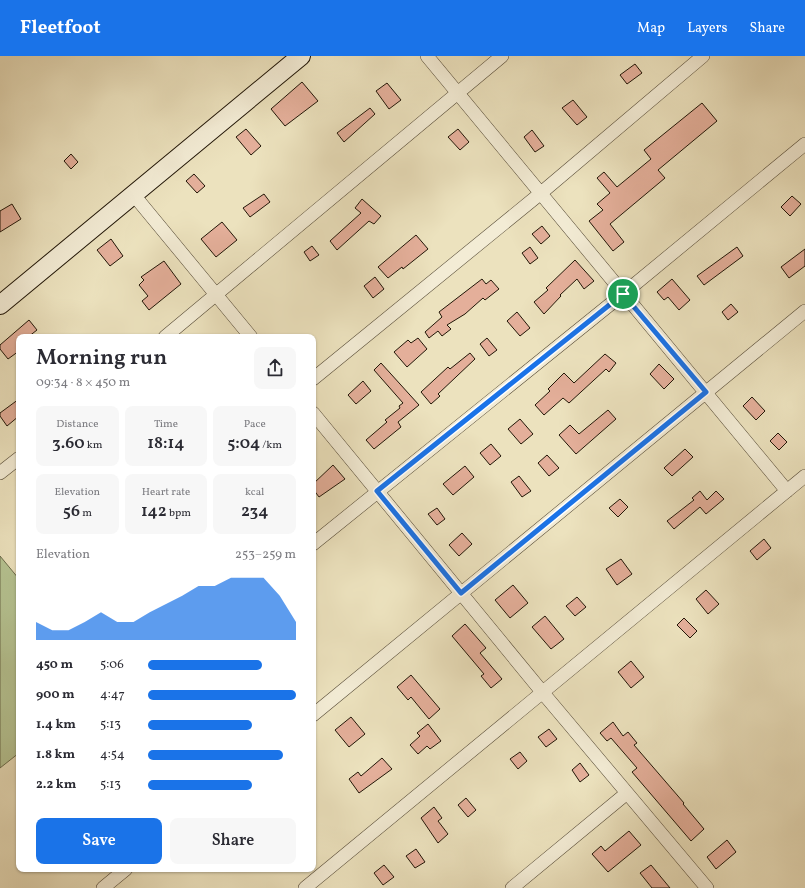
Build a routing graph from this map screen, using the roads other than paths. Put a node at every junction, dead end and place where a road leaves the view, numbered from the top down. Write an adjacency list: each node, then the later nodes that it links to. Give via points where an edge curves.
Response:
1 (301, 56): 8 (main road)
2 (427, 56): 5 (street)
3 (502, 56): 5 (street)
4 (703, 56): 7 (street)
5 (458, 92): 7 (street); 10 (street)
6 (805, 144): 9 (street)
7 (541, 192): 9 (street); 15 (street)
8 (133, 194): 10 (street); 11 (main road)
9 (623, 294): 16 (street); 21 (street)
10 (216, 295): 13 (street); 14 (street)
11 (0, 304)
12 (805, 311): 16 (street)
13 (169, 334)
14 (248, 334)
15 (316, 377)
16 (706, 392): 22 (street); 24 (street)
17 (316, 417): 21 (street)
18 (16, 460): 19 (street)
19 (0, 473)
20 (805, 476): 22 (street)
21 (377, 491): 23 (street); 24 (street)
22 (787, 491): 25 (street)
23 (316, 542)
24 (461, 593): 25 (street); 26 (street)
25 (543, 693): 27 (street); 30 (street)
26 (316, 713)
27 (627, 794): 31 (street); 32 (street)
28 (122, 872): 29 (street)
29 (103, 888)
30 (305, 888)
31 (512, 888)
32 (706, 888)

